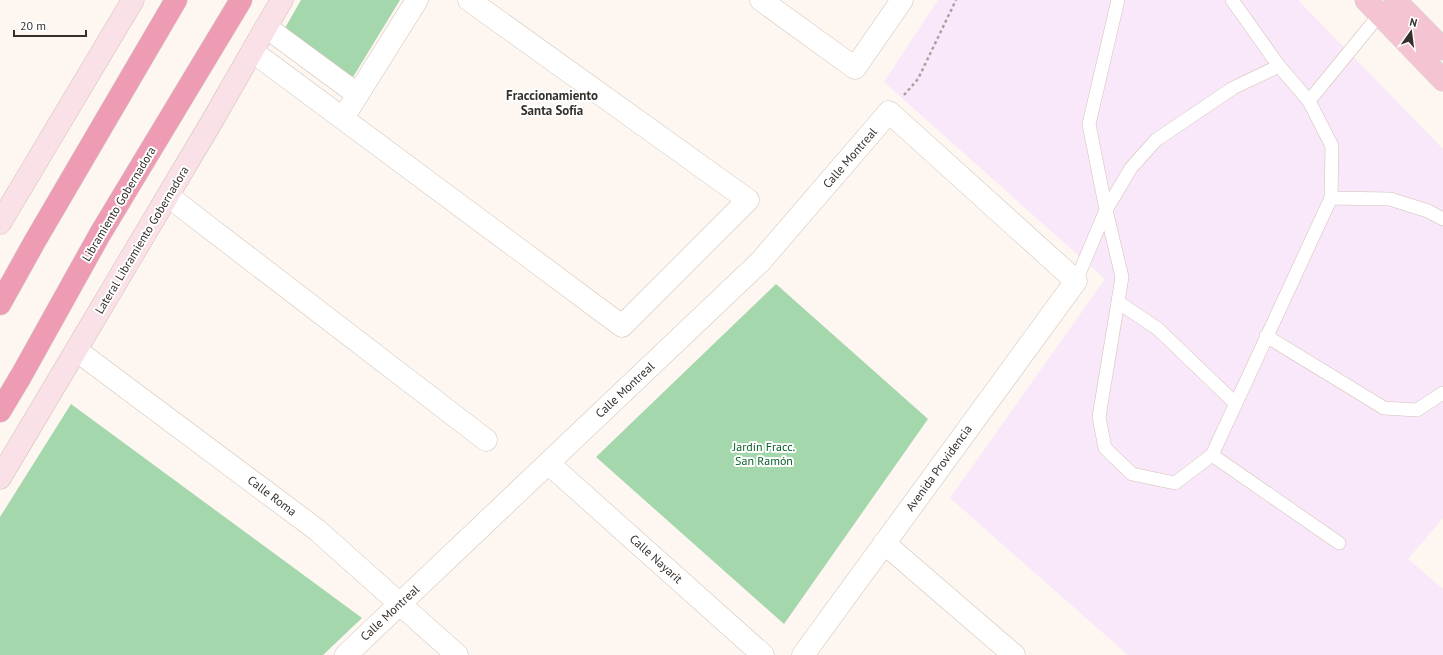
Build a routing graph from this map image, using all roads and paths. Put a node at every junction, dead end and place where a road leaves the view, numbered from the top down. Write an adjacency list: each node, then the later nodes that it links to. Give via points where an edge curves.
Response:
1 (133, 0): 26 (street)
2 (176, 0): 27 (highway)
3 (241, 0): 36 (highway, Libramiento Gobernadora, via 100,234)
4 (282, 0): 13 (street, Lateral Libramiento Gobernadora)
5 (417, 0): 18 (street)
6 (469, 0): 21 (street, via 748,200 622,326)
7 (761, 0): 8 (street, via 855,68)
8 (902, 0)
9 (956, 0): 20 (path, via 918,78)
10 (1118, 0): 24 (lane, via 1089,124)
11 (1232, 0): 16 (lane)
12 (1380, 5): 14 (main road); 17 (main road); 19 (lane)
13 (266, 27): 15 (street, Lateral Libramiento Gobernadora); 18 (street)
14 (1443, 49)
15 (252, 51): 21 (street); 22 (street, Lateral Libramiento Gobernadora)
16 (1279, 66): 19 (lane); 24 (lane, via 1233,88 1156,140 1131,168)
17 (1443, 80)
18 (357, 94): 21 (street)
19 (1309, 101): 23 (lane, via 1332,146)
20 (889, 112): 28 (street); 39 (street, Calle Montreal, via 760,262)
21 (342, 118)
22 (168, 196): 33 (street, Lateral Libramiento Gobernadora); 37 (street)
23 (1331, 198): 25 (lane, via 1390,199 1428,211); 32 (lane)
24 (1106, 210): 28 (lane); 30 (lane, via 1122,277)
25 (1443, 219)
26 (0, 223)
27 (35, 241): 29 (highway); 31 (highway)
28 (1076, 281): 41 (street, Avenida Providencia)
29 (0, 282)
30 (1118, 302): 35 (lane, via 1158,330); 38 (lane, via 1099,417 1105,448 1132,474 1175,483)
31 (0, 304)
32 (1266, 336): 34 (lane, via 1384,408 1417,410); 35 (lane)
33 (76, 350): 40 (street, Lateral Libramiento Gobernadora); 43 (street, Calle Roma, via 318,530)
34 (1443, 393)
35 (1235, 403): 38 (lane)
36 (0, 411)
37 (486, 440)
38 (1212, 455): 42 (lane)
39 (548, 463): 43 (street, Calle Montreal); 46 (street, Calle Nayarit)
40 (0, 478)
41 (884, 543): 47 (street, Avenida Providencia); 48 (street)
42 (1339, 543)
43 (400, 604): 44 (street, Calle Montreal); 45 (street, Calle Roma)
44 (346, 655)
45 (457, 655)
46 (763, 655)
47 (803, 655)
48 (1014, 655)

